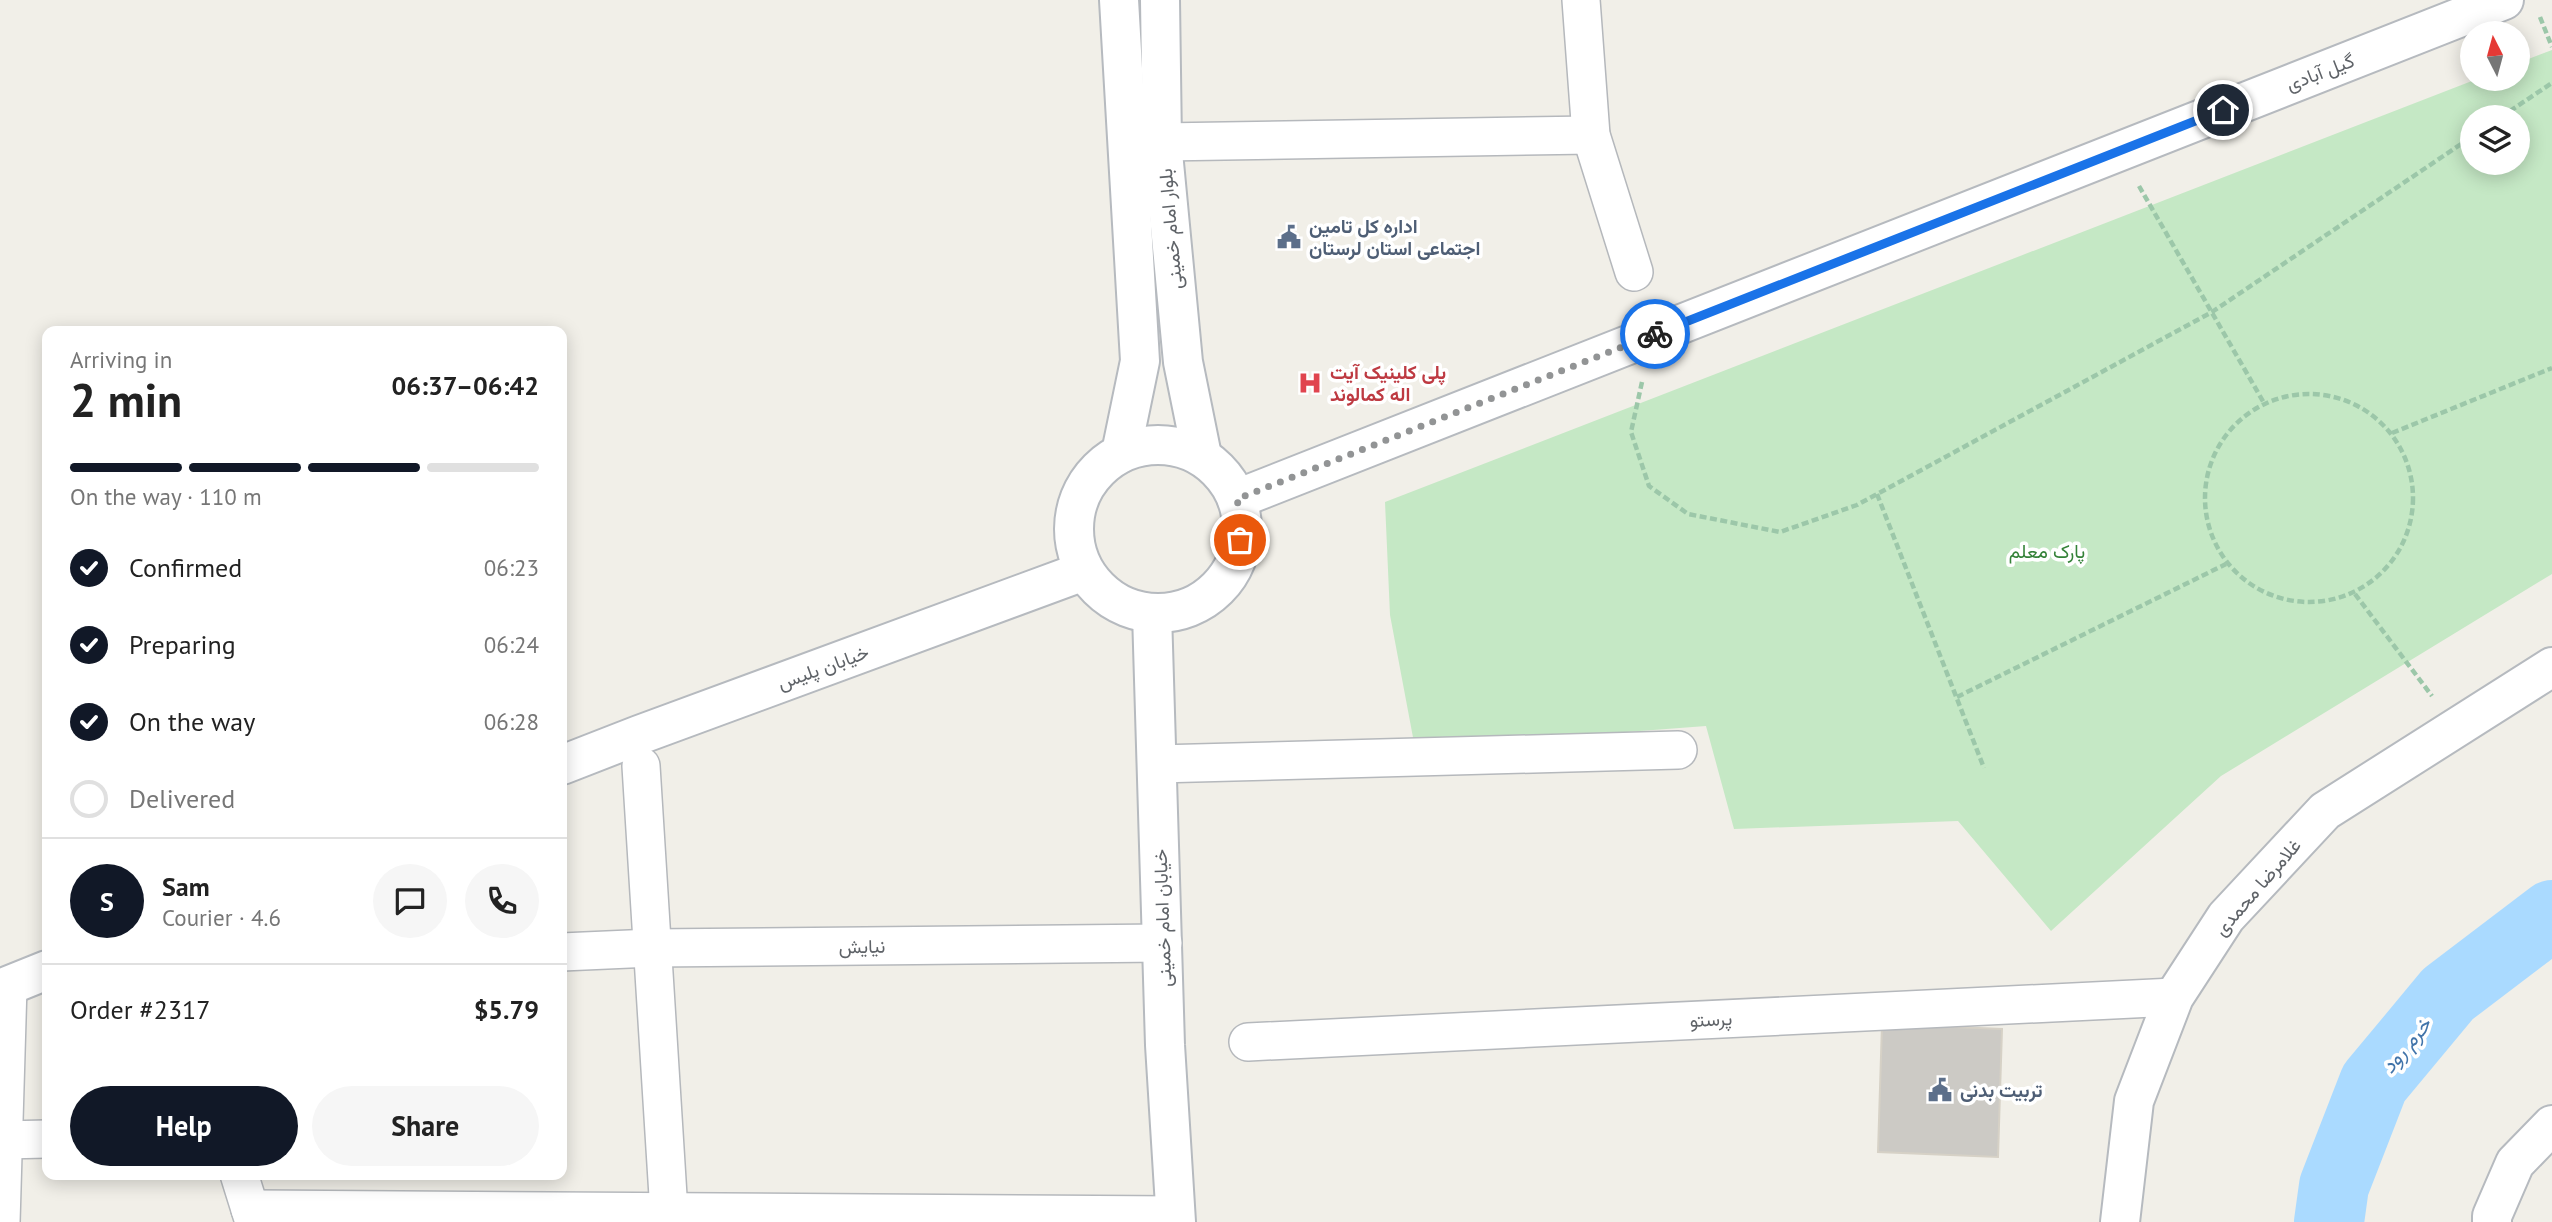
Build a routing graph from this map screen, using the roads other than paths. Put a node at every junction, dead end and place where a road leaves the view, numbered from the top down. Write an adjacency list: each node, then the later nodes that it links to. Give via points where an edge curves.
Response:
1 (1119, 0): 9 (main road, بلوار امام خمینی, via 1140,361)
2 (1160, 0): 7 (main road, بلوار امام خمینی)
3 (1581, 0): 6 (street)
4 (2521, 6): 5 (main road, گیل آبادی)
5 (2454, 9): 11 (main road, گیل آبادی, via 2119,151)
6 (1591, 135): 7 (street); 8 (street)
7 (1162, 142): 10 (main road, بلوار امام خمینی, via 1183,362)
8 (1634, 272)
9 (1121, 453): 10 (main road, via 1148,445 1175,446); 12 (main road, via 1098,469 1082,491 1074,518 1074,545)
10 (1202, 456): 11 (main road, via 1223,475)
11 (1237, 499): 13 (main road, via 1242,526 1238,554 1226,579 1205,598 1180,610)
12 (1084, 570): 13 (main road, via 1102,592 1125,607); 16 (main road, خیابان پلیس)
13 (1152, 613): 17 (main road, خیابان امام خمینی)
14 (2552, 667): 24 (main road, غلامرضا محمدی, via 2325,811 2226,917)
15 (1678, 750): 17 (street)
16 (567, 763)
17 (1157, 764): 19 (main road, خیابان امام خمینی)
18 (641, 766): 20 (street)
19 (1163, 943): 20 (street, نیایش); 32 (main road, خیابان امام خمینی)
20 (652, 948): 21 (street, نیایش); 30 (street)
21 (567, 952)
22 (42, 972): 23 (main road)
23 (4, 987): 28 (street)
24 (2174, 997): 25 (street, پرستو); 34 (main road, غلامرضا محمدی, via 2134,1101)
25 (1248, 1041)
26 (2552, 1125): 35 (main road, via 2515,1163)
27 (42, 1139): 28 (street)
28 (3, 1140): 33 (street)
29 (241, 1180): 31 (street)
30 (669, 1212): 31 (street); 32 (street)
31 (252, 1215)
32 (1175, 1218)
33 (1, 1222)
34 (2120, 1222)
35 (2492, 1222)

